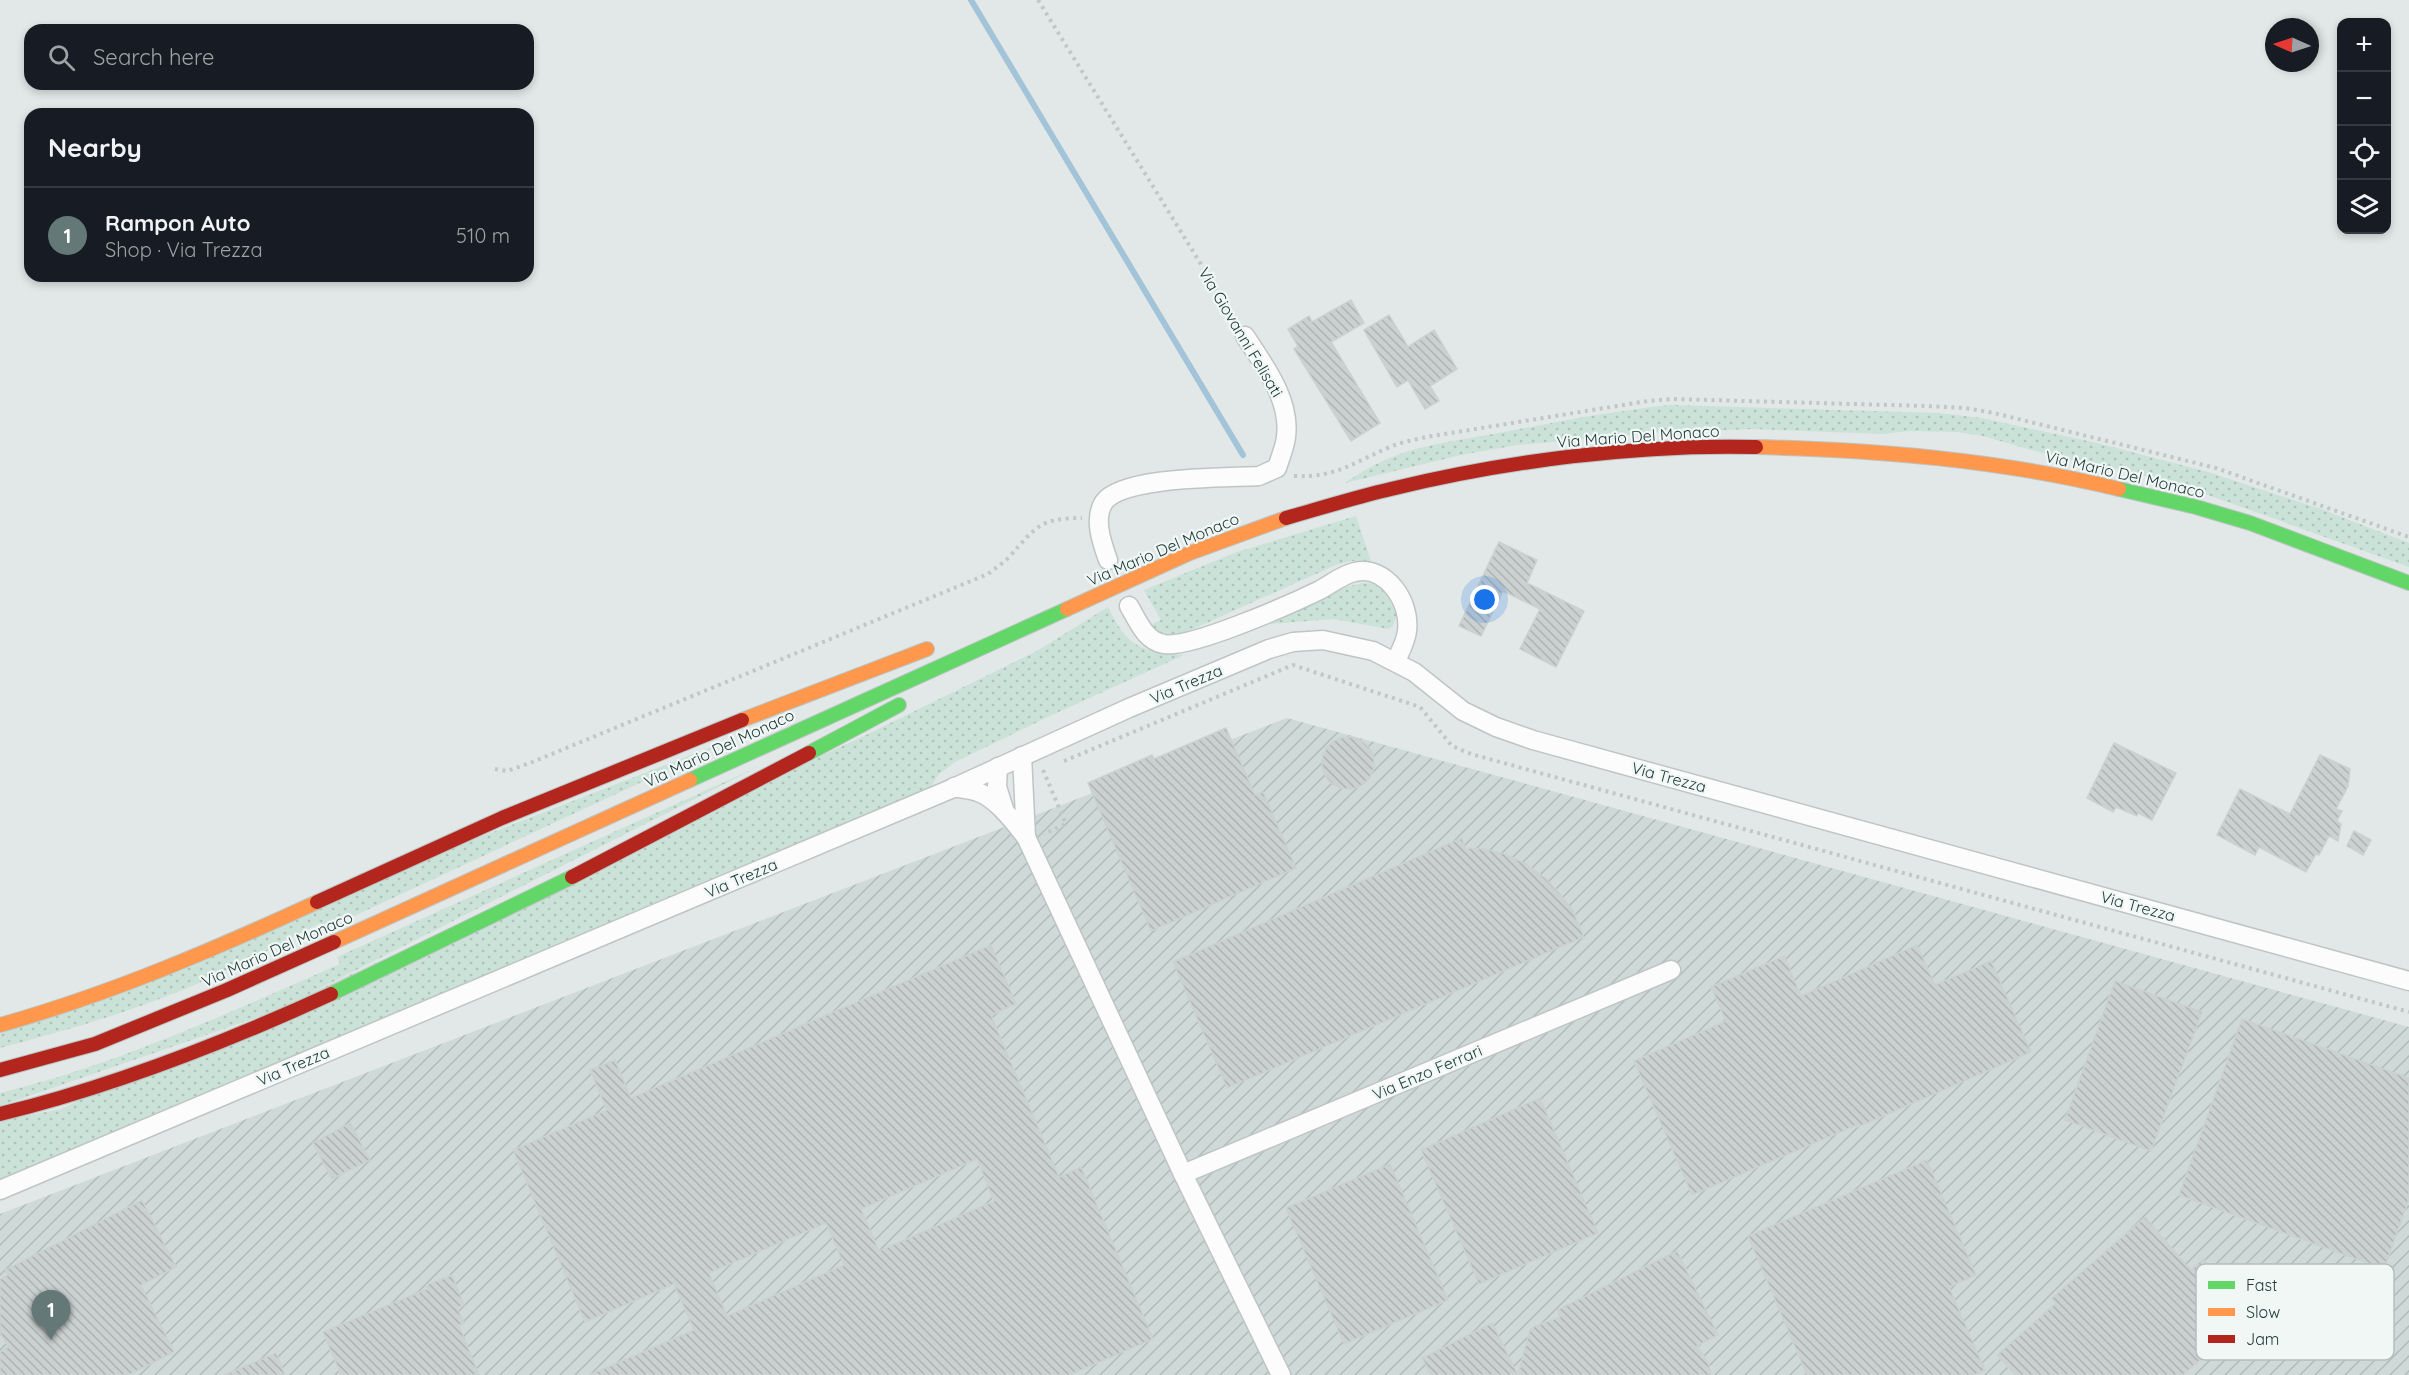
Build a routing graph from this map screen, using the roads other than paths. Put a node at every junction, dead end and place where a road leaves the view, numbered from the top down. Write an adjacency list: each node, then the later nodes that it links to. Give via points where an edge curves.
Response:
1 (1245, 336): 2 (street, Via Giovanni Felisati, via 1284,405 1286,437 1277,468 1259,476 1139,484 1115,492 1103,503 1099,519)
2 (1108, 560)
3 (2409, 583): 5 (highway, Via Mario Del Monaco, via 2199,507 2059,474 1859,448 1698,446 1616,451 1519,464 1347,501 1279,520 1190,553)
4 (1129, 606): 8 (street, via 1145,635 1161,644 1176,646 1317,591 1354,572 1372,572 1382,576 1398,593 1406,613 1407,632)
5 (1030, 624): 6 (highway); 9 (highway); 20 (highway, Via Mario Del Monaco, via 130,1031)
6 (977, 636)
7 (945, 643): 19 (highway, via 514,812 152,975)
8 (1396, 661): 11 (street, Via Trezza, via 1342,642 1293,642 1186,683); 18 (street, Via Trezza, via 1463,711 1533,740)
9 (946, 679)
10 (908, 700): 21 (highway, via 533,897 295,1012 173,1063 85,1093)
11 (1022, 756): 12 (street, Via Trezza); 14 (street)
12 (998, 767): 13 (street, Via Trezza); 14 (street); 15 (street, via 997,787)
13 (954, 787): 15 (street, via 977,791); 23 (street, Via Trezza)
14 (1023, 792): 16 (street)
15 (1005, 813): 16 (street)
16 (1027, 839): 22 (street)
17 (1671, 970): 22 (street, Via Enzo Ferrari)
18 (2409, 981)
19 (0, 1025)
20 (0, 1070)
21 (0, 1114)
22 (1183, 1174): 24 (street)
23 (0, 1190)
24 (1279, 1375)

